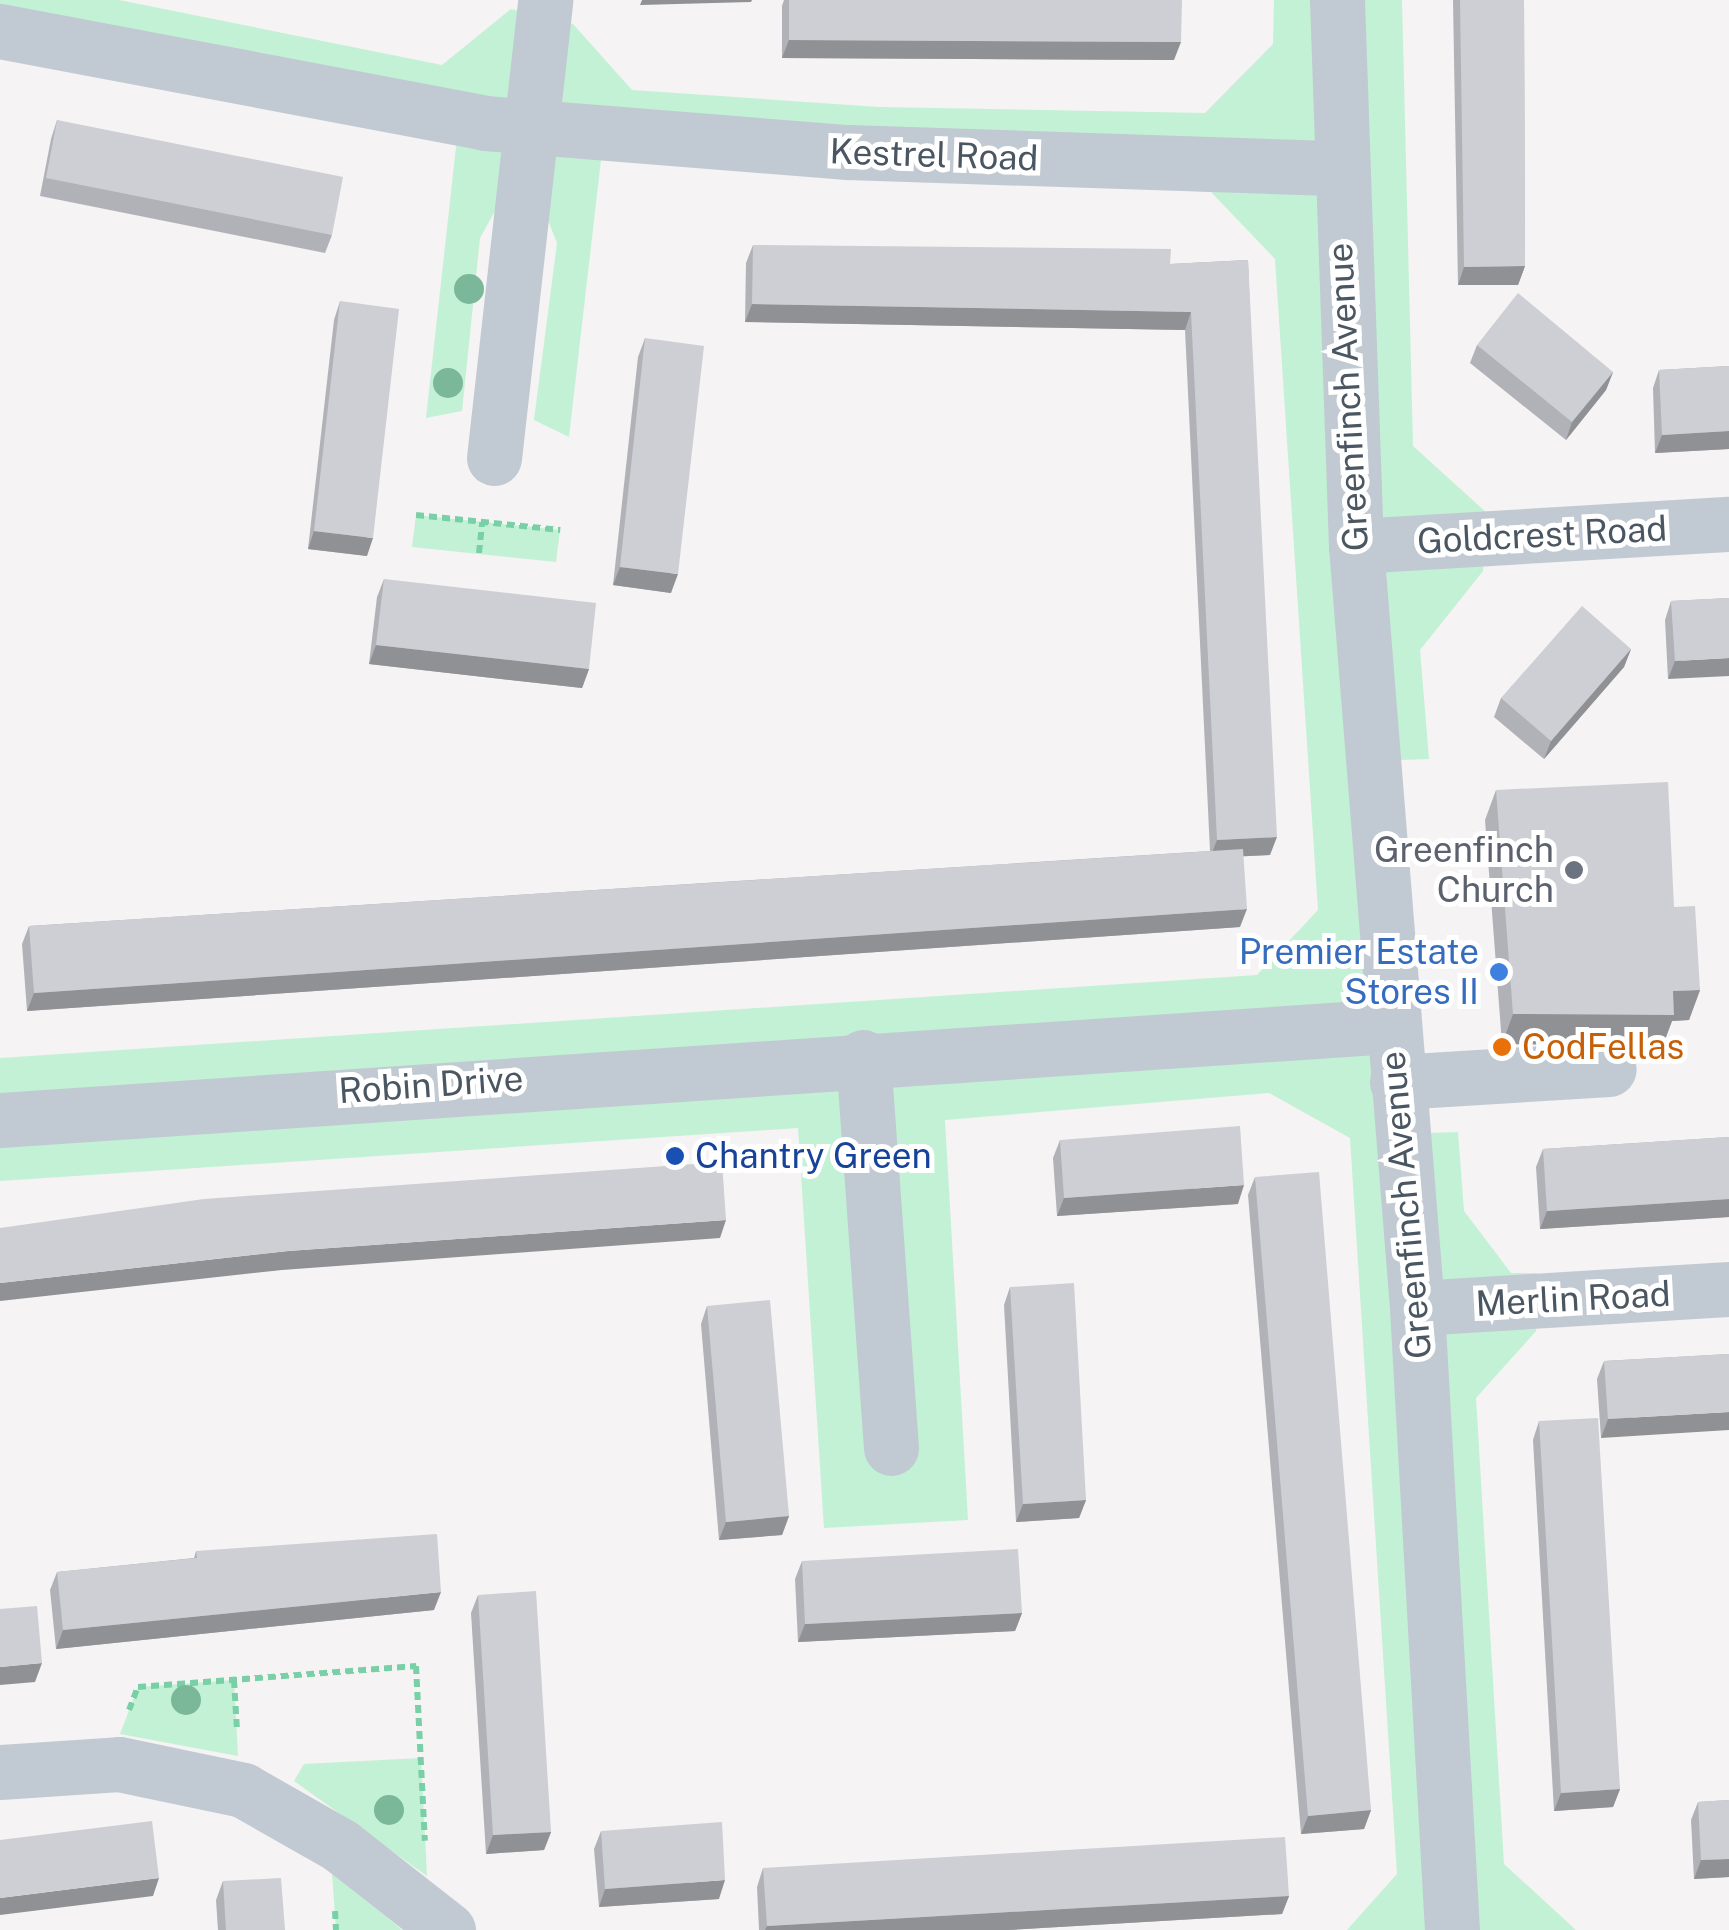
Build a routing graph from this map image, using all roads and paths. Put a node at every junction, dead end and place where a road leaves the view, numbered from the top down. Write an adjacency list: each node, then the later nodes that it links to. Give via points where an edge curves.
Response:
1 (545, 0): 4 (street)
2 (1338, 0): 5 (street, Greenfinch Avenue)
3 (0, 32): 4 (street, Kestrel Road, via 340,101)
4 (531, 127): 5 (street, Kestrel Road, via 848,152); 6 (street)
5 (1337, 168): 11 (street, Greenfinch Avenue)
6 (494, 458)
7 (416, 514): 8 (path)
8 (482, 522): 10 (path); 12 (path)
9 (1729, 524): 11 (street, Goldcrest Road)
10 (560, 530)
11 (1356, 546): 13 (street, Greenfinch Avenue)
12 (479, 553)
13 (1390, 1026): 14 (street, Robin Drive); 16 (street, Greenfinch Avenue)
14 (863, 1057): 17 (street, Robin Drive); 20 (street)
15 (1609, 1069): 16 (street)
16 (1396, 1082): 19 (street, Greenfinch Avenue)
17 (0, 1120)
18 (1729, 1289): 19 (street, Merlin Road)
19 (1417, 1308): 27 (street, Greenfinch Avenue)
20 (891, 1448)
21 (234, 1680): 22 (path, via 138,1688); 23 (path); 25 (path, via 416,1666)
22 (126, 1718)
23 (237, 1737)
24 (0, 1772): 26 (street, via 118,1764 243,1790 341,1846)
25 (426, 1856)
26 (448, 1930)
27 (1452, 1930)

